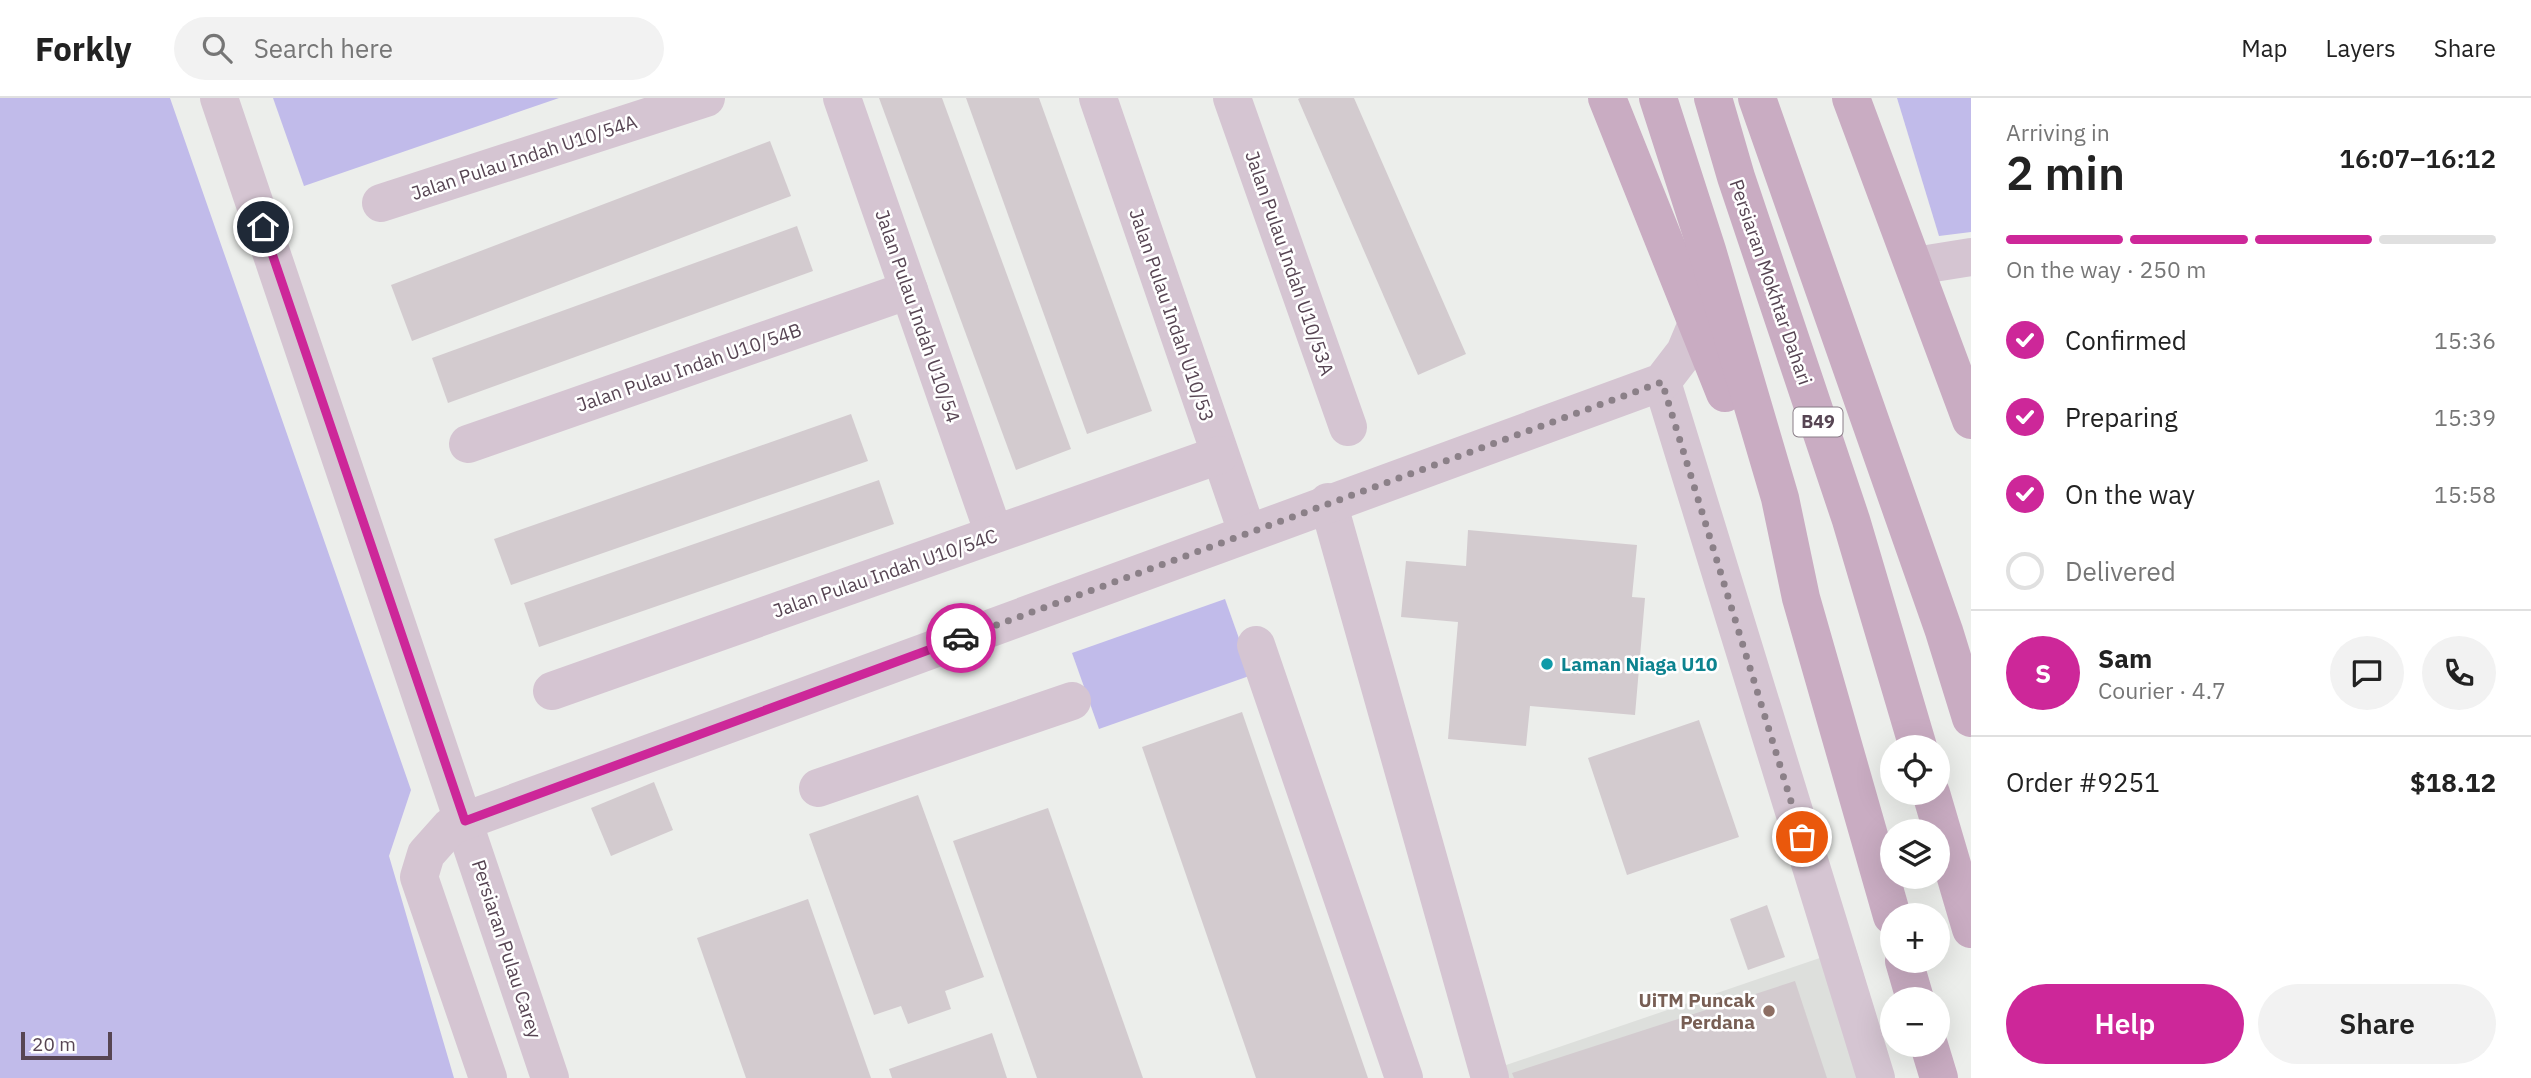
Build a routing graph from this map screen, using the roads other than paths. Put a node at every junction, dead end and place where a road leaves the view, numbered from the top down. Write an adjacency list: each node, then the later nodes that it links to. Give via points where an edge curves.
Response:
1 (219, 98): 32 (street, Persiaran Pulau Carey)
2 (706, 98): 11 (street, Jalan Pulau Indah U10/54A)
3 (842, 98): 14 (street, Jalan Pulau Indah U10/54)
4 (1098, 98): 20 (street, Jalan Pulau Indah U10/53)
5 (1233, 98): 18 (street, Jalan Pulau Indah U10/53A)
6 (1607, 98): 15 (main road)
7 (1658, 98): 24 (main road, via 1780,498)
8 (1713, 98): 29 (main road, Persiaran Mokhtar Dahari / B49, via 1852,520)
9 (1757, 98): 28 (main road, B49)
10 (1851, 98): 13 (main road)
11 (381, 203)
12 (1971, 257): 13 (street)
13 (1915, 266): 17 (main road)
14 (909, 290): 19 (street, Jalan Pulau Indah U10/54B); 23 (street, Jalan Pulau Indah U10/54)
15 (1698, 321): 16 (street, via 1685,352); 24 (main road)
16 (1662, 382): 21 (street); 40 (street)
17 (1971, 419)
18 (1348, 427)
19 (468, 444)
20 (1219, 455): 22 (street, Jalan Pulau Indah U10/53); 23 (street, Jalan Pulau Indah U10/54C)
21 (1328, 502): 22 (street); 39 (street)
22 (1247, 532): 32 (street)
23 (994, 534): 26 (street, Jalan Pulau Indah U10/54C)
24 (1801, 598): 33 (main road)
25 (1256, 645): 38 (street)
26 (552, 691)
27 (1072, 701): 30 (street)
28 (1971, 718)
29 (1915, 735)
30 (818, 788)
31 (1935, 805): 34 (main road)
32 (465, 821): 36 (street, via 452,826 426,854 419,877); 37 (street, Persiaran Pulau Carey)
33 (1888, 903)
34 (1971, 929)
35 (1933, 1057): 41 (main road)
36 (488, 1078)
37 (550, 1078)
38 (1404, 1078)
39 (1490, 1078)
40 (1876, 1078)
41 (1939, 1078)

